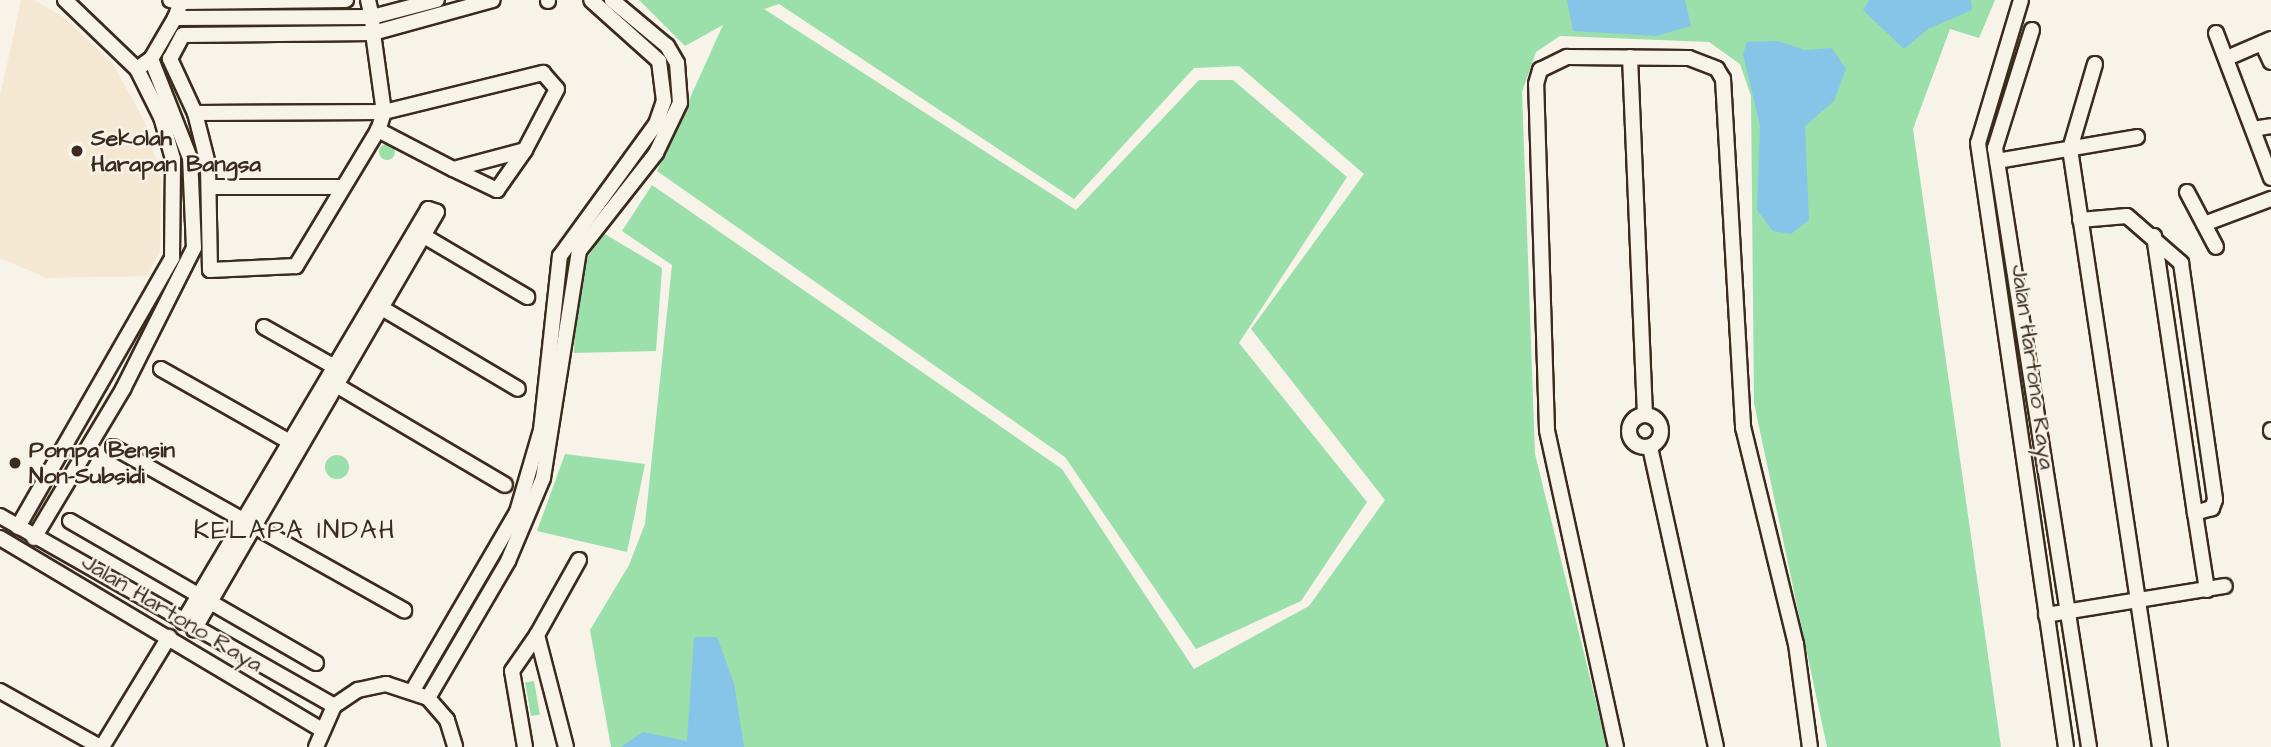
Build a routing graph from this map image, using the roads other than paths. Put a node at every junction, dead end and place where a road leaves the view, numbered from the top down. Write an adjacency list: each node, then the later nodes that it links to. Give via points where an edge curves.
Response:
1 (65, 0): 21 (street)
2 (346, 0): 9 (street)
3 (368, 0): 10 (street)
4 (437, 0): 10 (street)
5 (493, 0): 13 (street)
6 (591, 0): 74 (street, via 659,61 664,101 622,173 564,249 553,291 541,430 517,512)
7 (612, 0): 76 (street, via 667,47 677,63 680,103 656,153 579,251 542,478 508,561)
8 (2021, 0): 69 (street, Jalan Hartono Raya, via 1978,143)
9 (175, 1): 11 (street)
10 (372, 17): 11 (street); 13 (street)
11 (175, 18): 18 (street)
12 (2032, 30): 30 (street, via 1996,139)
13 (373, 33): 22 (street); 23 (street, via 183,35 170,52 171,66)
14 (2216, 33): 26 (street)
15 (2267, 41): 16 (street); 19 (street)
16 (2234, 55)
17 (1630, 57): 49 (street); 84 (street, via 1555,60 1540,71 1536,84 1550,453); 86 (street, via 1689,58 1717,69 1723,79 1743,427 1796,644)
18 (151, 59): 21 (street); 61 (street, via 190,158 194,248 142,356)
19 (2271, 62)
20 (2095, 64): 28 (street)
21 (137, 69): 58 (street, via 162,117 173,159 172,258)
22 (384, 112): 23 (street); 25 (street); 29 (street, via 542,72 557,89 556,97)
23 (195, 113): 33 (street)
24 (2271, 126): 26 (street)
25 (378, 130): 31 (street); 34 (street)
26 (2253, 130): 32 (street)
27 (2137, 137): 28 (street)
28 (2070, 149): 30 (street); 37 (street)
29 (525, 150): 31 (street); 31 (street, via 497,190)
30 (1997, 161): 68 (street)
31 (453, 169)
32 (2271, 178)
33 (209, 187): 34 (street); 34 (street, via 210,270 296,266)
34 (340, 187)
35 (2188, 192): 38 (street)
36 (2271, 200): 38 (street)
37 (2080, 220): 40 (street, via 2124,215); 66 (street)
38 (2204, 224): 41 (street)
39 (424, 236): 42 (street); 43 (street); 43 (street, via 438,213 430,208)
40 (2154, 236): 54 (street); 54 (street, via 2181,263 2215,500 2212,508)
41 (2216, 247)
42 (527, 297)
43 (377, 306): 46 (street); 47 (street); 48 (street)
44 (264, 327): 46 (street)
45 (161, 369): 50 (street)
46 (329, 373): 47 (street); 50 (street)
47 (339, 387): 50 (street); 53 (street)
48 (518, 389)
49 (1645, 415): 52 (street, via 1661,429); 52 (street, via 1632,422 1630,438)
50 (295, 445): 56 (street); 59 (street)
51 (113, 447): 56 (street)
52 (1650, 447): 85 (street)
53 (505, 485)
54 (2195, 513): 64 (street)
55 (0, 516): 58 (street, Jalan Hartono Raya)
56 (244, 520): 59 (street); 65 (street)
57 (70, 521): 65 (street)
58 (18, 527): 61 (street, Jalan Hartono Raya)
59 (257, 529): 65 (street); 67 (street)
60 (0, 537): 72 (street, Jalan Hartono Raya)
61 (34, 538): 70 (street, Jalan Hartono Raya)
62 (579, 560): 71 (street)
63 (2225, 586): 64 (street)
64 (2207, 590): 66 (street)
65 (204, 598): 70 (street); 73 (street)
66 (2138, 602): 68 (street); 89 (street)
67 (404, 610)
68 (2068, 612): 69 (street); 88 (street)
69 (2046, 615): 87 (street, Jalan Hartono Raya)
70 (189, 625): 77 (street, Jalan Hartono Raya)
71 (537, 635): 82 (street, via 512,671); 83 (street)
72 (169, 637): 78 (street, Jalan Hartono Raya); 79 (street)
73 (316, 663)
74 (414, 690): 76 (street); 77 (street, via 371,686)
75 (0, 691): 79 (street)
76 (428, 698): 81 (street, via 447,720)
77 (334, 706): 78 (street)
78 (320, 729): 80 (street)
79 (101, 747)
80 (316, 747)
81 (455, 747)
82 (525, 747)
83 (566, 747)
84 (1616, 747)
85 (1716, 747)
86 (1810, 747)
87 (2066, 747)
88 (2089, 747)
89 (2160, 747)

